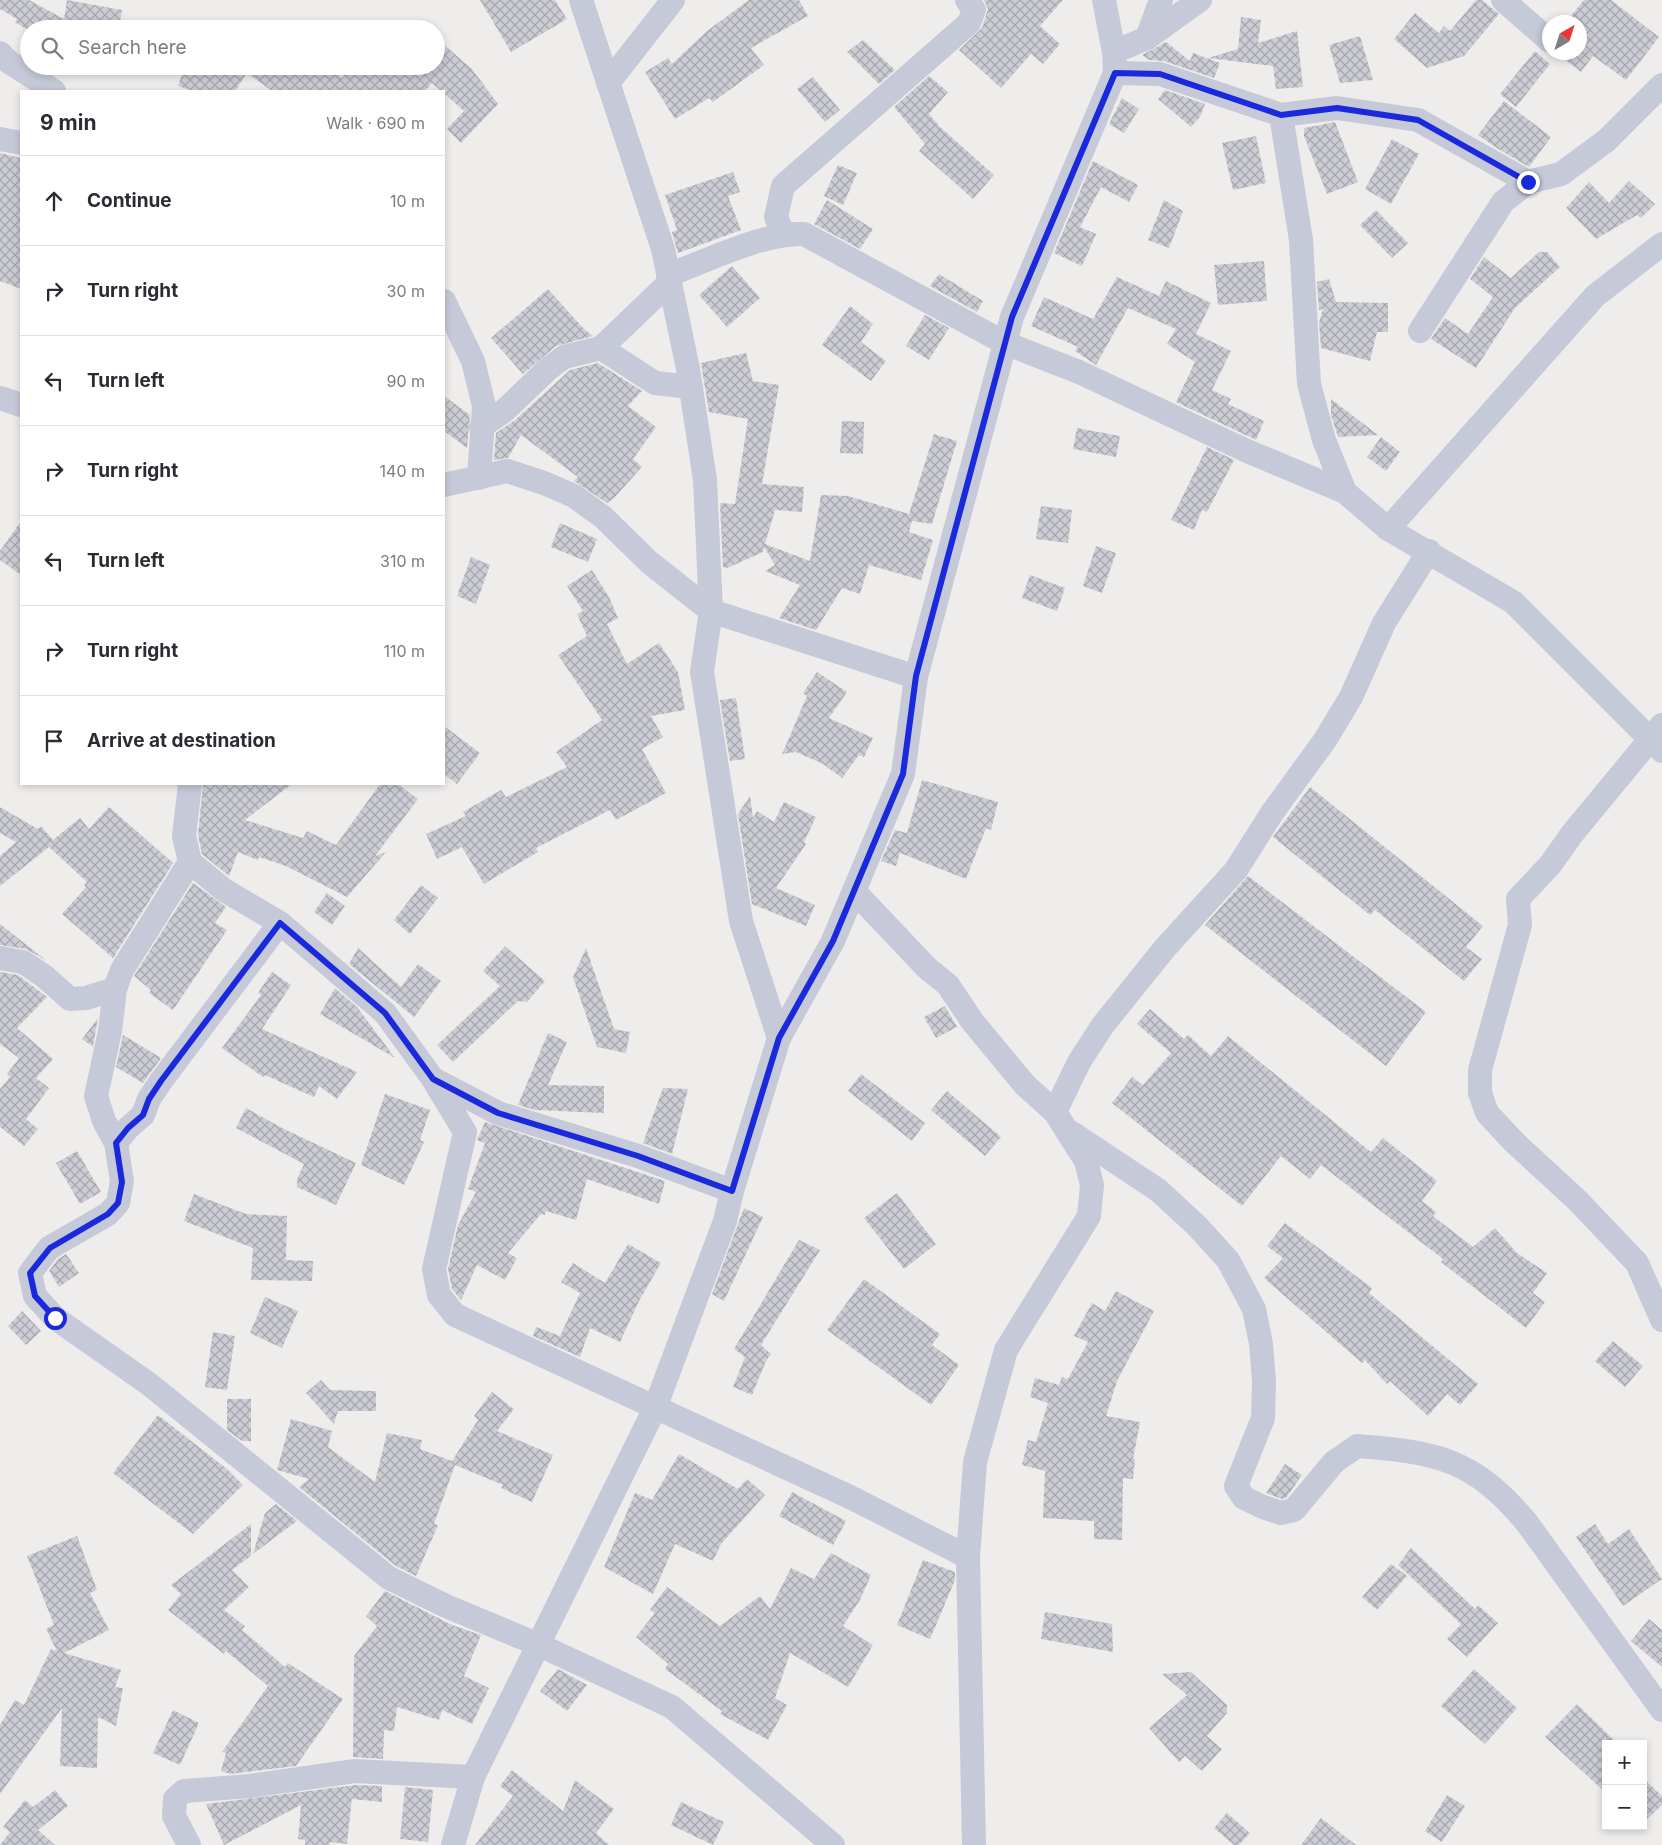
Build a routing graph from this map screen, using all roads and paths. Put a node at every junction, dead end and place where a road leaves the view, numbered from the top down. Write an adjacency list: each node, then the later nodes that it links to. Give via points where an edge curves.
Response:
1 (582, 0): 14 (street)
2 (673, 0): 14 (street)
3 (967, 0): 21 (street, via 974,10 969,24 783,186 776,217)
4 (1104, 0): 11 (street)
5 (1161, 0): 9 (street)
6 (1200, 0): 9 (street)
7 (1504, 0): 8 (street)
8 (1542, 34)
9 (1147, 38): 11 (street)
10 (0, 53): 12 (street)
11 (1115, 63): 17 (street, via 1160,74); 26 (street, via 1012,317)
12 (20, 69)
13 (29, 75): 16 (street)
14 (608, 83): 23 (street, via 663,249)
15 (1662, 85): 20 (street, via 1607,140 1561,174)
16 (52, 90)
17 (1281, 115): 20 (street, via 1337,108 1418,120); 34 (street, via 1301,240 1309,384 1324,440)
18 (0, 139): 19 (street)
19 (20, 143)
20 (1528, 182): 25 (street, via 1503,202)
21 (784, 235): 23 (street, via 756,242); 26 (street, via 804,234)
22 (1662, 244): 35 (street, via 1595,296)
23 (669, 279): 27 (street); 28 (street)
24 (445, 303): 31 (street, via 473,361 484,406)
25 (1420, 331)
26 (1005, 343): 34 (street, via 1079,372 1247,451); 38 (street)
27 (601, 348): 28 (street, via 655,383); 31 (street, via 564,357)
28 (691, 387): 37 (street, via 705,480)
29 (0, 398): 30 (street)
30 (20, 405)
31 (482, 427): 32 (street)
32 (480, 478): 33 (street); 37 (street, via 507,471 544,482 574,496 603,516 649,562)
33 (445, 485)
34 (1345, 492): 35 (street)
35 (1388, 529): 36 (street)
36 (1429, 552): 39 (street, via 1513,602); 48 (street, via 1384,623 1351,697 1325,740 1236,870 1165,948 1103,1025 1079,1062)
37 (711, 611): 38 (street); 46 (street, via 702,672 741,921)
38 (916, 676): 42 (street, via 903,774)
39 (1658, 738): 51 (street, via 1518,899 1520,925 1480,1070 1480,1093 1487,1113 1637,1263)
40 (190, 785): 41 (street, via 184,836)
41 (190, 862): 43 (street, via 224,890); 45 (street, via 122,970)
42 (854, 891): 46 (street, via 833,941); 48 (street, via 927,968 948,985 1025,1085)
43 (280, 923): 47 (street, via 385,1013); 49 (street, via 161,1081 143,1115)
44 (0, 958): 45 (street, via 23,962 70,999)
45 (115, 989): 49 (street, via 96,1096 104,1122)
46 (779, 1038): 50 (street)
47 (433, 1079): 50 (street, via 498,1113 638,1156); 52 (street, via 465,1132 434,1269 439,1295 455,1315)
48 (1061, 1121): 53 (street, via 1086,1161 1092,1185 1089,1216 1006,1350 975,1462); 55 (street, via 1158,1190 1197,1226 1228,1260 1254,1308 1261,1344 1263,1418 1236,1486 1244,1498 1281,1513 1294,1510 1334,1462 1357,1446 1420,1452 1450,1460 1486,1481 1508,1500)
49 (116, 1143): 54 (street, via 122,1182 118,1203 108,1214 50,1248 30,1273 35,1296 55,1318 149,1384 389,1578)
50 (732, 1191): 52 (street, via 725,1221)
51 (1662, 1320)
52 (655, 1408): 53 (street, via 850,1497); 54 (street)
53 (968, 1557): 60 (street)
54 (537, 1644): 56 (street); 59 (street, via 672,1707)
55 (1662, 1710)
56 (473, 1777): 57 (street, via 355,1771 250,1786 184,1791 175,1799 174,1816); 58 (street)
57 (189, 1845)
58 (453, 1845)
59 (833, 1845)
60 (974, 1845)

